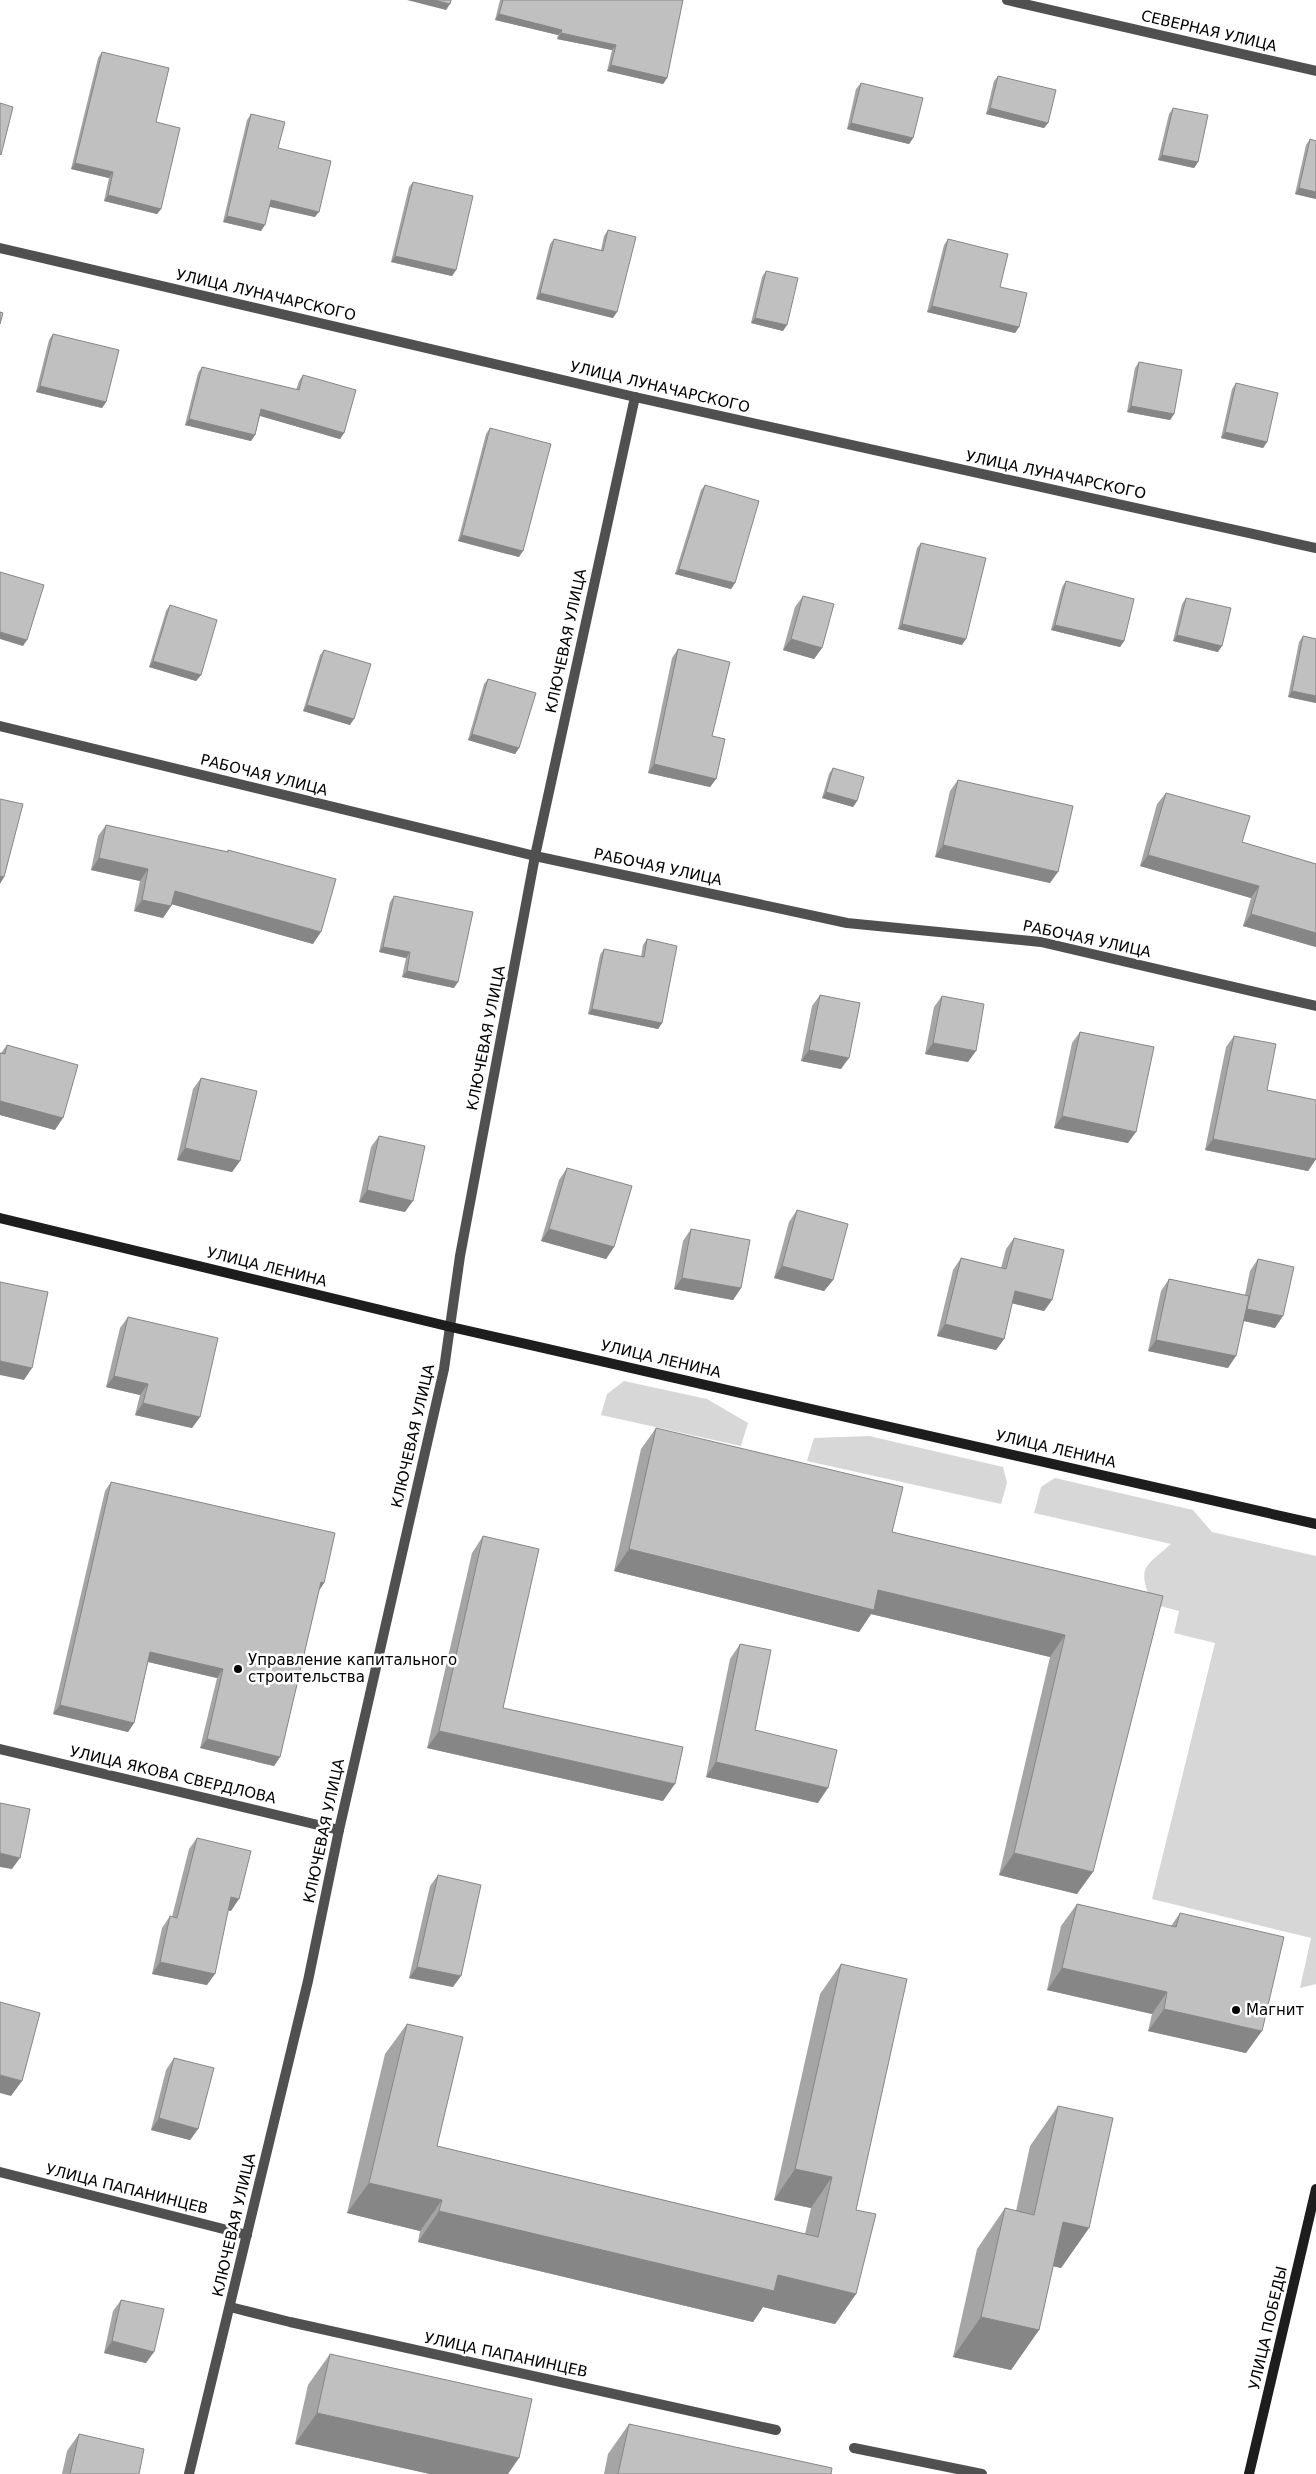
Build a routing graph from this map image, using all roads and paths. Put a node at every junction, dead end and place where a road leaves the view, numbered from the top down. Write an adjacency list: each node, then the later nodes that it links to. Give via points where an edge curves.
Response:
1 (1007, 0): 2 (street, СЕВЕРНАЯ УЛИЦА)
2 (1316, 71)
3 (0, 248): 4 (street, УЛИЦА ЛУНАЧАРСКОГО)
4 (635, 397): 5 (street, УЛИЦА ЛУНАЧАРСКОГО); 7 (street, КЛЮЧЕВАЯ УЛИЦА)
5 (1316, 548)
6 (0, 726): 7 (street, РАБОЧАЯ УЛИЦА)
7 (535, 856): 8 (street, РАБОЧАЯ УЛИЦА, via 847,923 1041,942); 10 (street, КЛЮЧЕВАЯ УЛИЦА, via 460,1256)
8 (1316, 1006)
9 (0, 1218): 10 (main road, УЛИЦА ЛЕНИНА)
10 (451, 1327): 11 (main road, УЛИЦА ЛЕНИНА); 13 (street, КЛЮЧЕВАЯ УЛИЦА)
11 (1316, 1524)
12 (0, 1750): 13 (street, УЛИЦА ЯКОВА СВЕРДЛОВА)
13 (339, 1830): 16 (street, КЛЮЧЕВАЯ УЛИЦА, via 308,1981)
14 (0, 2172): 16 (street, УЛИЦА ПАПАНИНЦЕВ)
15 (1316, 2189): 22 (main road, УЛИЦА ПОБЕДЫ)
16 (246, 2235): 17 (street, КЛЮЧЕВАЯ УЛИЦА)
17 (230, 2307): 18 (street, УЛИЦА ПАПАНИНЦЕВ); 20 (street, КЛЮЧЕВАЯ УЛИЦА)
18 (776, 2430)
19 (854, 2448): 21 (street)
20 (189, 2474)
21 (982, 2474)
22 (1249, 2474)

